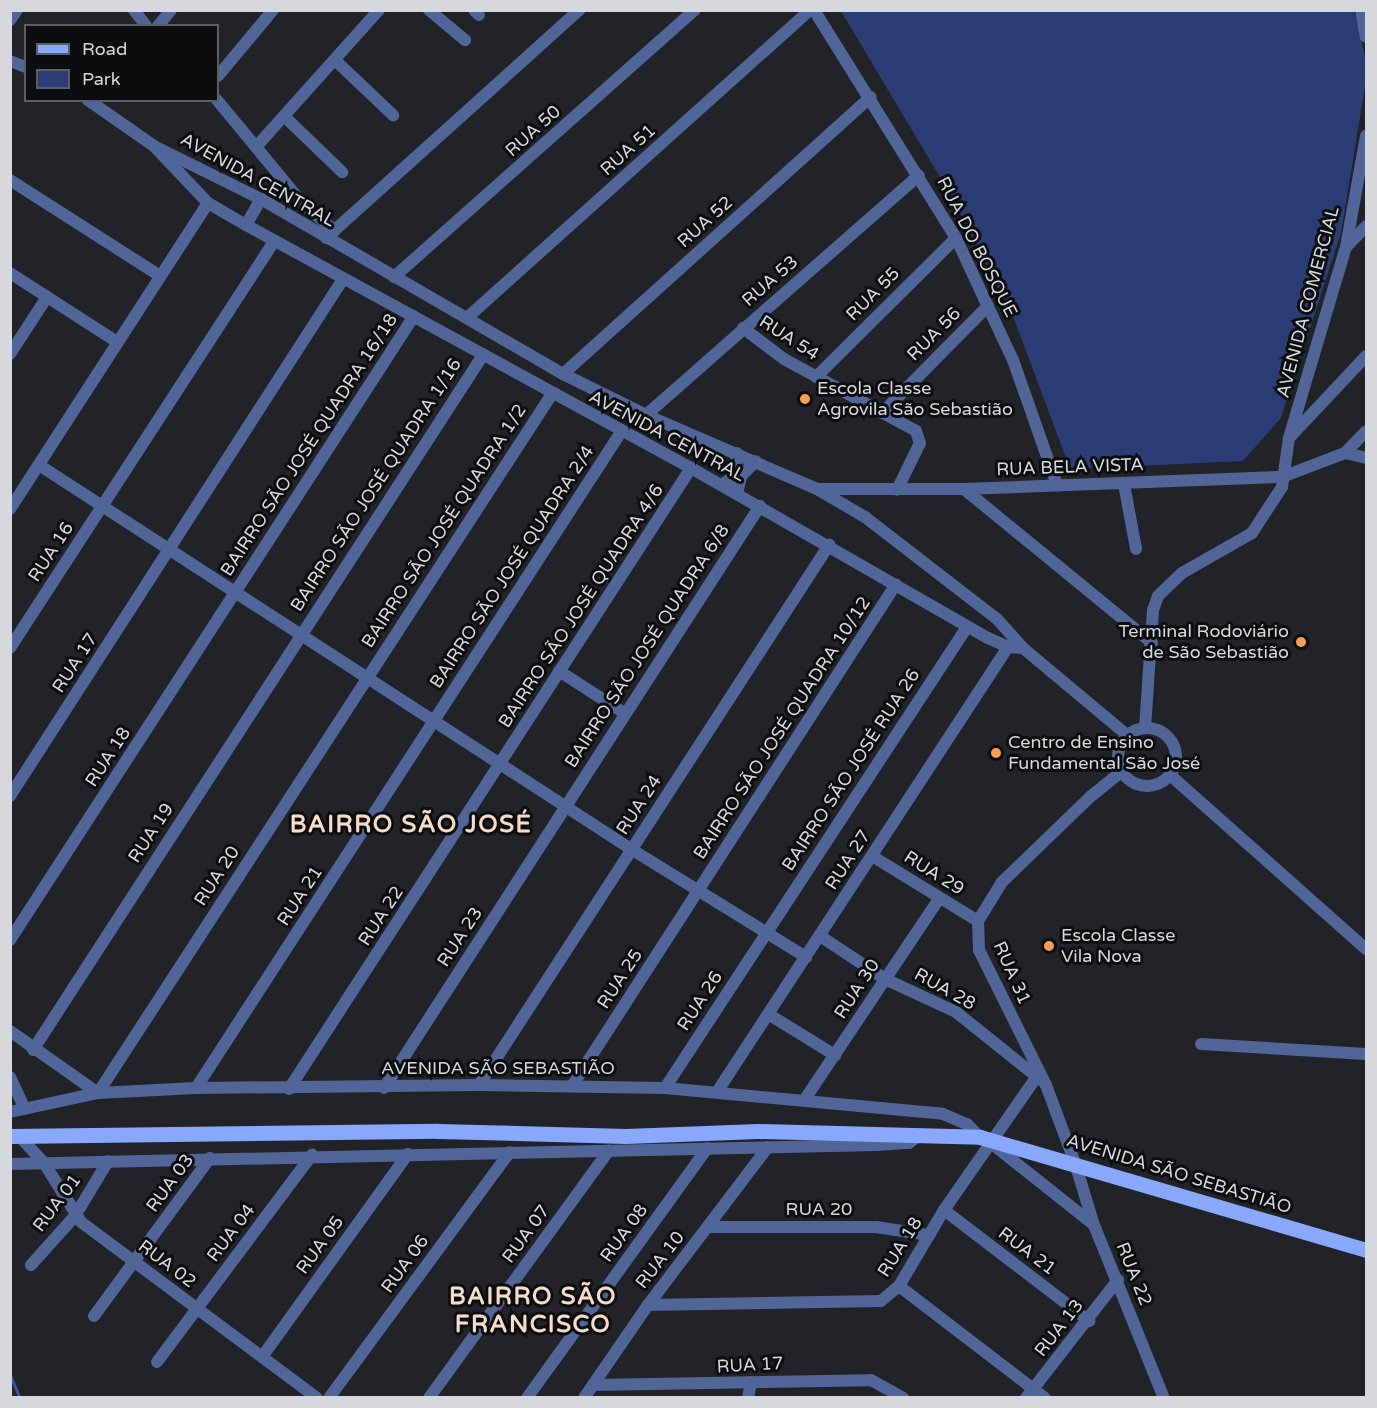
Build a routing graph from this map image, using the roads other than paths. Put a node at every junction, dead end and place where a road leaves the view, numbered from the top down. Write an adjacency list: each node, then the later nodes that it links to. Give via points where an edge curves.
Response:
1 (17, 10): 11 (street)
2 (134, 10): 12 (street)
3 (171, 10): 13 (street)
4 (273, 10): 17 (street)
5 (379, 10): 16 (street)
6 (429, 10): 15 (street)
7 (694, 10): 39 (street, RUA 50)
8 (812, 10): 18 (street, RUA DO BOSQUE); 44 (street, RUA 51)
9 (1361, 10): 14 (street)
10 (578, 11): 33 (street)
11 (10, 20)
12 (144, 24)
13 (160, 24)
14 (1366, 37)
15 (465, 40)
16 (336, 61): 21 (street); 22 (street)
17 (219, 75)
18 (871, 97): 27 (street, RUA DO BOSQUE); 50 (street, RUA 52)
19 (91, 102): 24 (street)
20 (219, 102): 25 (street)
21 (393, 115)
22 (284, 116): 25 (street); 26 (street)
23 (1366, 136): 36 (street, AVENIDA COMERCIAL)
24 (154, 146): 29 (street, AVENIDA CENTRAL); 30 (street, AVENIDA CENTRAL)
25 (256, 147): 33 (street)
26 (342, 172)
27 (919, 175): 34 (street, RUA DO BOSQUE); 45 (street, RUA 53)
28 (10, 180): 38 (street)
29 (261, 199): 31 (street); 33 (street, AVENIDA CENTRAL)
30 (208, 203): 31 (street, AVENIDA CENTRAL); 38 (street)
31 (246, 225): 35 (street, AVENIDA CENTRAL)
32 (1366, 226): 36 (street)
33 (330, 235): 39 (street, AVENIDA CENTRAL)
34 (956, 238): 42 (street, RUA DO BOSQUE); 51 (street, RUA 55)
35 (274, 241): 40 (street, AVENIDA CENTRAL); 75 (street, RUA 16)
36 (1346, 247): 57 (street, AVENIDA COMERCIAL)
37 (10, 273): 41 (street)
38 (160, 276): 46 (street)
39 (394, 277): 44 (street, AVENIDA CENTRAL)
40 (343, 279): 43 (street, AVENIDA CENTRAL); 79 (street, RUA 17)
41 (47, 297): 46 (street); 47 (street)
42 (987, 306): 53 (street, RUA 56); 67 (street, RUA DO BOSQUE, via 1012,360)
43 (414, 316): 48 (street, AVENIDA CENTRAL); 81 (street, BAIRRO SÃO JOSÉ QUADRA 16/18)
44 (469, 316): 50 (street, AVENIDA CENTRAL)
45 (743, 328): 51 (street, RUA 54); 54 (street, RUA 53)
46 (117, 342): 62 (street)
47 (10, 354)
48 (483, 355): 52 (street, AVENIDA CENTRAL); 83 (street, BAIRRO SÃO JOSÉ QUADRA 1/16)
49 (1366, 356): 57 (street)
50 (563, 374): 54 (street, AVENIDA CENTRAL)
51 (816, 377): 53 (street, RUA 54)
52 (552, 394): 56 (street, AVENIDA CENTRAL); 89 (street, BAIRRO SÃO JOSÉ QUADRA 1/2)
53 (882, 413): 71 (street, RUA 54, via 914,429 920,437 919,448)
54 (646, 415): 58 (street, AVENIDA CENTRAL)
55 (1366, 431): 59 (street)
56 (621, 432): 63 (street, AVENIDA CENTRAL); 91 (street, BAIRRO SÃO JOSÉ QUADRA 2/4)
57 (1289, 438): 64 (street, AVENIDA COMERCIAL)
58 (737, 453): 61 (street, AVENIDA CENTRAL); 66 (street, via 736,476)
59 (1345, 453): 60 (street); 64 (street, RUA BELA VISTA)
60 (1366, 458)
61 (756, 461): 68 (street, AVENIDA CENTRAL); 72 (street, via 741,476)
62 (39, 465): 75 (street); 76 (street)
63 (691, 468): 66 (street, AVENIDA CENTRAL); 88 (street, BAIRRO SÃO JOSÉ QUADRA 4/6)
64 (1282, 477): 65 (street, RUA BELA VISTA); 84 (street, AVENIDA COMERCIAL, via 1277,498 1252,533 1182,573 1161,591 1153,610)
65 (1124, 484): 67 (street, RUA BELA VISTA); 78 (street)
66 (721, 485): 72 (street, AVENIDA CENTRAL)
67 (1057, 485): 70 (street, RUA BELA VISTA)
68 (817, 489): 69 (street); 73 (street, AVENIDA CENTRAL)
69 (860, 489): 71 (street, RUA BELA VISTA); 73 (street)
70 (964, 489): 71 (street, RUA BELA VISTA); 84 (street)
71 (897, 490)
72 (737, 494): 74 (street, AVENIDA CENTRAL)
73 (831, 496): 87 (street, AVENIDA CENTRAL, via 931,565 997,619)
74 (760, 506): 77 (street, AVENIDA CENTRAL); 90 (street, BAIRRO SÃO JOSÉ QUADRA 6/8)
75 (101, 507): 79 (street); 86 (street, RUA 16)
76 (10, 509)
77 (829, 545): 80 (street, AVENIDA CENTRAL); 99 (street, RUA 24)
78 (1136, 549)
79 (169, 550): 81 (street); 97 (street, RUA 17)
80 (896, 584): 82 (street, AVENIDA CENTRAL); 101 (street, BAIRRO SÃO JOSÉ QUADRA 10/12)
81 (235, 593): 83 (street); 106 (street, RUA 18)
82 (967, 627): 85 (street, AVENIDA CENTRAL); 104 (street, BAIRRO SÃO JOSÉ RUA 26)
83 (299, 635): 89 (street); 113 (street, RUA 19)
84 (1152, 643): 92 (street, AVENIDA COMERCIAL)
85 (1008, 647): 87 (street, AVENIDA CENTRAL); 100 (street, RUA 27)
86 (10, 648)
87 (1023, 648): 93 (street, AVENIDA CENTRAL)
88 (559, 670): 90 (street); 94 (street, BAIRRO SÃO JOSÉ QUADRA 4/6)
89 (367, 679): 91 (street); 126 (street, RUA 20)
90 (624, 713): 98 (street, BAIRRO SÃO JOSÉ QUADRA 6/8)
91 (434, 722): 94 (street); 121 (street, RUA 21)
92 (1144, 728): 93 (street); 96 (street, via 1162,732 1174,747 1176,761)
93 (1127, 735): 95 (street, via 1118,753)
94 (502, 764): 98 (street); 124 (street, RUA 22)
95 (1121, 772): 96 (street, via 1132,782 1146,786); 103 (street, via 1090,796 1002,882)
96 (1170, 775): 107 (street)
97 (10, 796)
98 (566, 805): 99 (street); 122 (street, RUA 23)
99 (631, 849): 101 (street); 118 (street, RUA 24)
100 (872, 856): 102 (street, RUA 29); 105 (street, RUA 27)
101 (698, 892): 104 (street); 120 (street, RUA 25)
102 (939, 899): 103 (street, RUA 29); 109 (street, RUA 30)
103 (978, 921): 119 (street, RUA 31, via 979,950)
104 (765, 934): 108 (street); 123 (street, RUA 26)
105 (820, 936): 108 (street, RUA 27); 109 (street, RUA 28)
106 (10, 940)
107 (1366, 949)
108 (806, 957): 110 (street, RUA 27)
109 (885, 979): 115 (street, RUA 30); 116 (street, RUA 28, via 956,1012)
110 (768, 1014): 115 (street); 125 (street, RUA 27)
111 (10, 1031): 113 (street)
112 (1201, 1044): 114 (street)
113 (33, 1050): 126 (street)
114 (1366, 1054)
115 (835, 1055): 127 (street, RUA 30)
116 (1037, 1076): 119 (street, RUA 28); 132 (street, RUA 18)
117 (10, 1077): 128 (street)
118 (479, 1085): 120 (street, AVENIDA SÃO SEBASTIÃO); 122 (street, AVENIDA SÃO SEBASTIÃO)
119 (1046, 1085): 142 (street, RUA 31)
120 (572, 1086): 123 (street, AVENIDA SÃO SEBASTIÃO)
121 (196, 1088): 124 (street, AVENIDA SÃO SEBASTIÃO); 126 (street, AVENIDA SÃO SEBASTIÃO)
122 (384, 1088): 124 (street, AVENIDA SÃO SEBASTIÃO)
123 (665, 1088): 125 (street, AVENIDA SÃO SEBASTIÃO)
124 (290, 1089)
125 (717, 1092): 127 (street, AVENIDA SÃO SEBASTIÃO)
126 (98, 1093): 128 (street, AVENIDA SÃO SEBASTIÃO)
127 (806, 1099): 132 (street, AVENIDA SÃO SEBASTIÃO, via 943,1114 959,1119)
128 (26, 1109): 129 (street, AVENIDA SÃO SEBASTIÃO)
129 (10, 1112)
130 (15, 1136): 131 (main road, AVENIDA SÃO SEBASTIÃO, via 438,1131 626,1136 758,1131); 141 (street, RUA 02)
131 (917, 1137): 132 (main road, AVENIDA SÃO SEBASTIÃO); 133 (street, via 899,1144)
132 (988, 1140): 142 (main road, AVENIDA SÃO SEBASTIÃO); 145 (street); 146 (street, RUA 18)
133 (768, 1147): 134 (street); 149 (street, RUA 10)
134 (707, 1148): 135 (street); 168 (street, RUA 08)
135 (609, 1150): 136 (street); 167 (street, RUA 07)
136 (510, 1152): 137 (street); 166 (street, RUA 06)
137 (408, 1154): 138 (street); 160 (street, RUA 05)
138 (312, 1155): 139 (street); 157 (street, RUA 04)
139 (210, 1158): 140 (street); 152 (street, RUA 03)
140 (108, 1161): 141 (street); 147 (street, RUA 01)
141 (44, 1163): 143 (street); 147 (street, RUA 02)
142 (1075, 1163): 144 (street, RUA 22); 151 (main road, AVENIDA SÃO SEBASTIÃO)
143 (10, 1164)
144 (1084, 1193): 145 (street); 148 (street, RUA 22)
145 (1067, 1202): 148 (street)
146 (944, 1210): 150 (street, RUA 18); 159 (street, RUA 21)
147 (75, 1216): 152 (street, RUA 02); 153 (street, RUA 01)
148 (1094, 1225): 154 (street, RUA 22)
149 (708, 1227): 150 (street, RUA 20, via 876,1227); 156 (street, RUA 10)
150 (929, 1235): 155 (street, RUA 18)
151 (1366, 1250)
152 (134, 1263): 157 (street, RUA 02); 158 (street, RUA 03)
153 (31, 1265)
154 (1118, 1280): 159 (street, RUA 13); 173 (street, RUA 22)
155 (899, 1286): 156 (street, RUA 18, via 881,1301 869,1303); 164 (street)
156 (648, 1305): 163 (street, RUA 10)
157 (197, 1309): 160 (street, RUA 02); 161 (street, RUA 04)
158 (94, 1316)
159 (1089, 1321): 164 (street, RUA 13)
160 (262, 1357): 165 (street, RUA 02)
161 (157, 1362)
162 (751, 1382): 163 (street, RUA 17); 170 (street); 171 (street, RUA 17, via 871,1380)
163 (593, 1385): 169 (street, RUA 10)
164 (1030, 1393): 172 (street)
165 (317, 1398)
166 (329, 1398)
167 (429, 1398)
168 (527, 1398)
169 (584, 1398)
170 (748, 1398)
171 (903, 1398)
172 (1045, 1398)
173 (1164, 1398)

